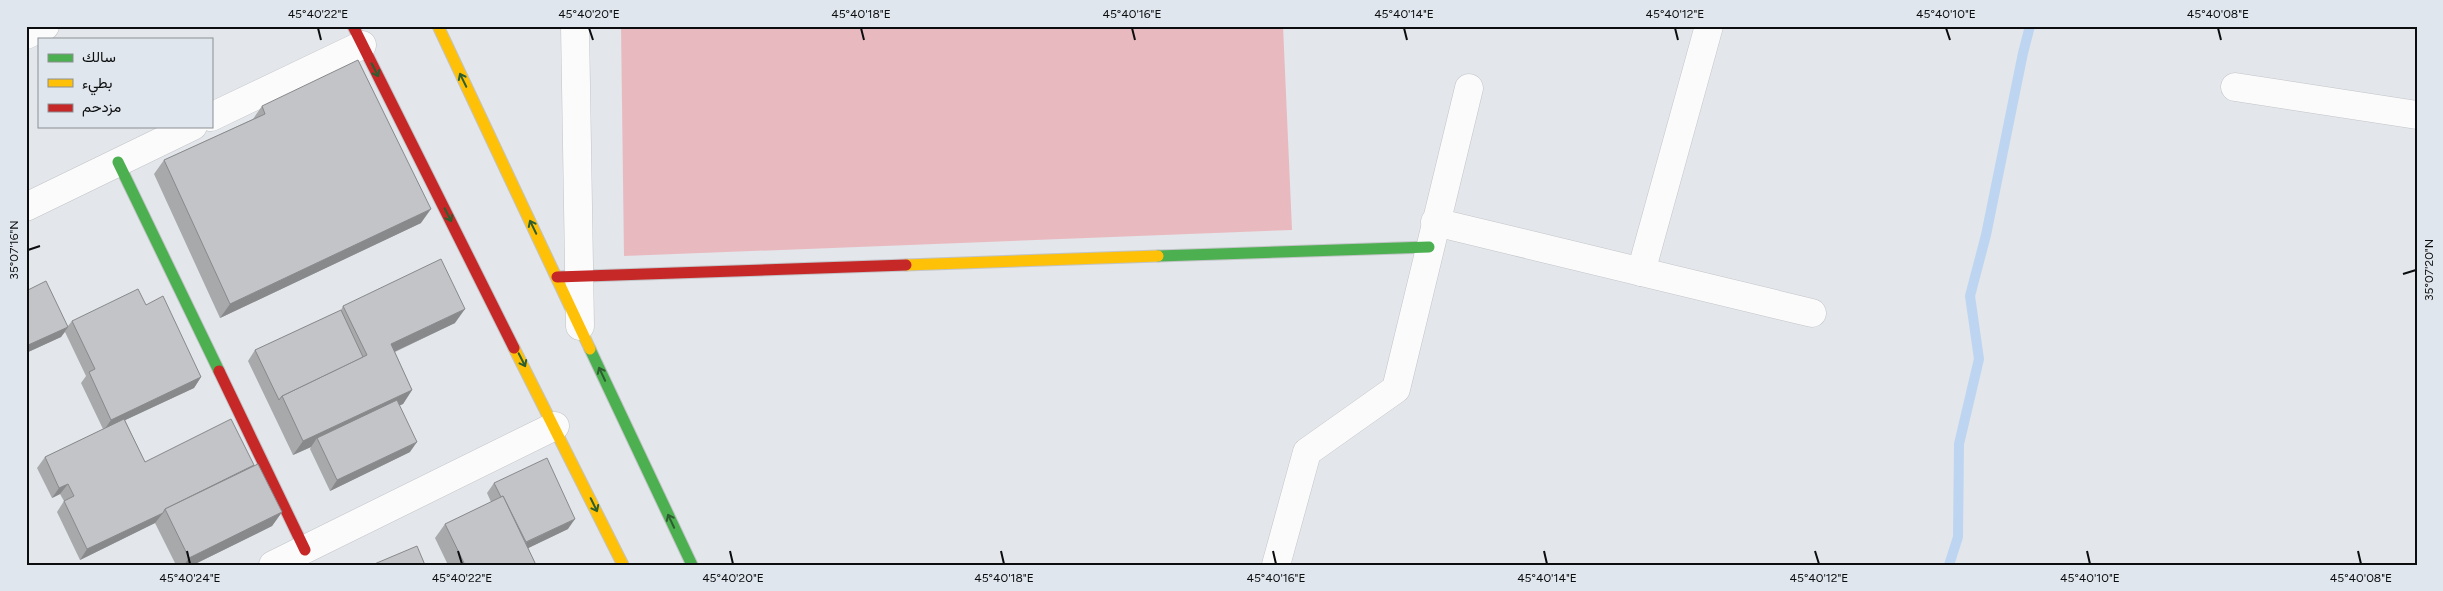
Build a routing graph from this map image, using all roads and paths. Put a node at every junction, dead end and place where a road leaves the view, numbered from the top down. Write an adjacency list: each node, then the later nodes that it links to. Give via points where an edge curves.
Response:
1 (45, 26): 5 (street)
2 (438, 26): 16 (street, one-way to 2)
3 (575, 26): 16 (street)
4 (1709, 26): 15 (street)
5 (26, 35)
6 (357, 36): 10 (street); 19 (street, one-way to 19)
7 (1469, 88): 14 (street)
8 (2235, 88): 9 (street)
9 (2417, 115)
10 (212, 116)
11 (189, 128): 12 (street)
12 (118, 162): 13 (street); 20 (street)
13 (26, 207)
14 (1432, 234): 15 (street); 16 (street); 24 (street, via 1396,389 1307,452)
15 (1641, 272): 17 (street)
16 (568, 276): 18 (street)
17 (1812, 313)
18 (580, 326): 23 (street, one-way to 18)
19 (555, 426): 20 (street); 22 (street, one-way to 22)
20 (306, 550): 21 (street)
21 (273, 565)
22 (624, 565)
23 (692, 565)
24 (1276, 565)

